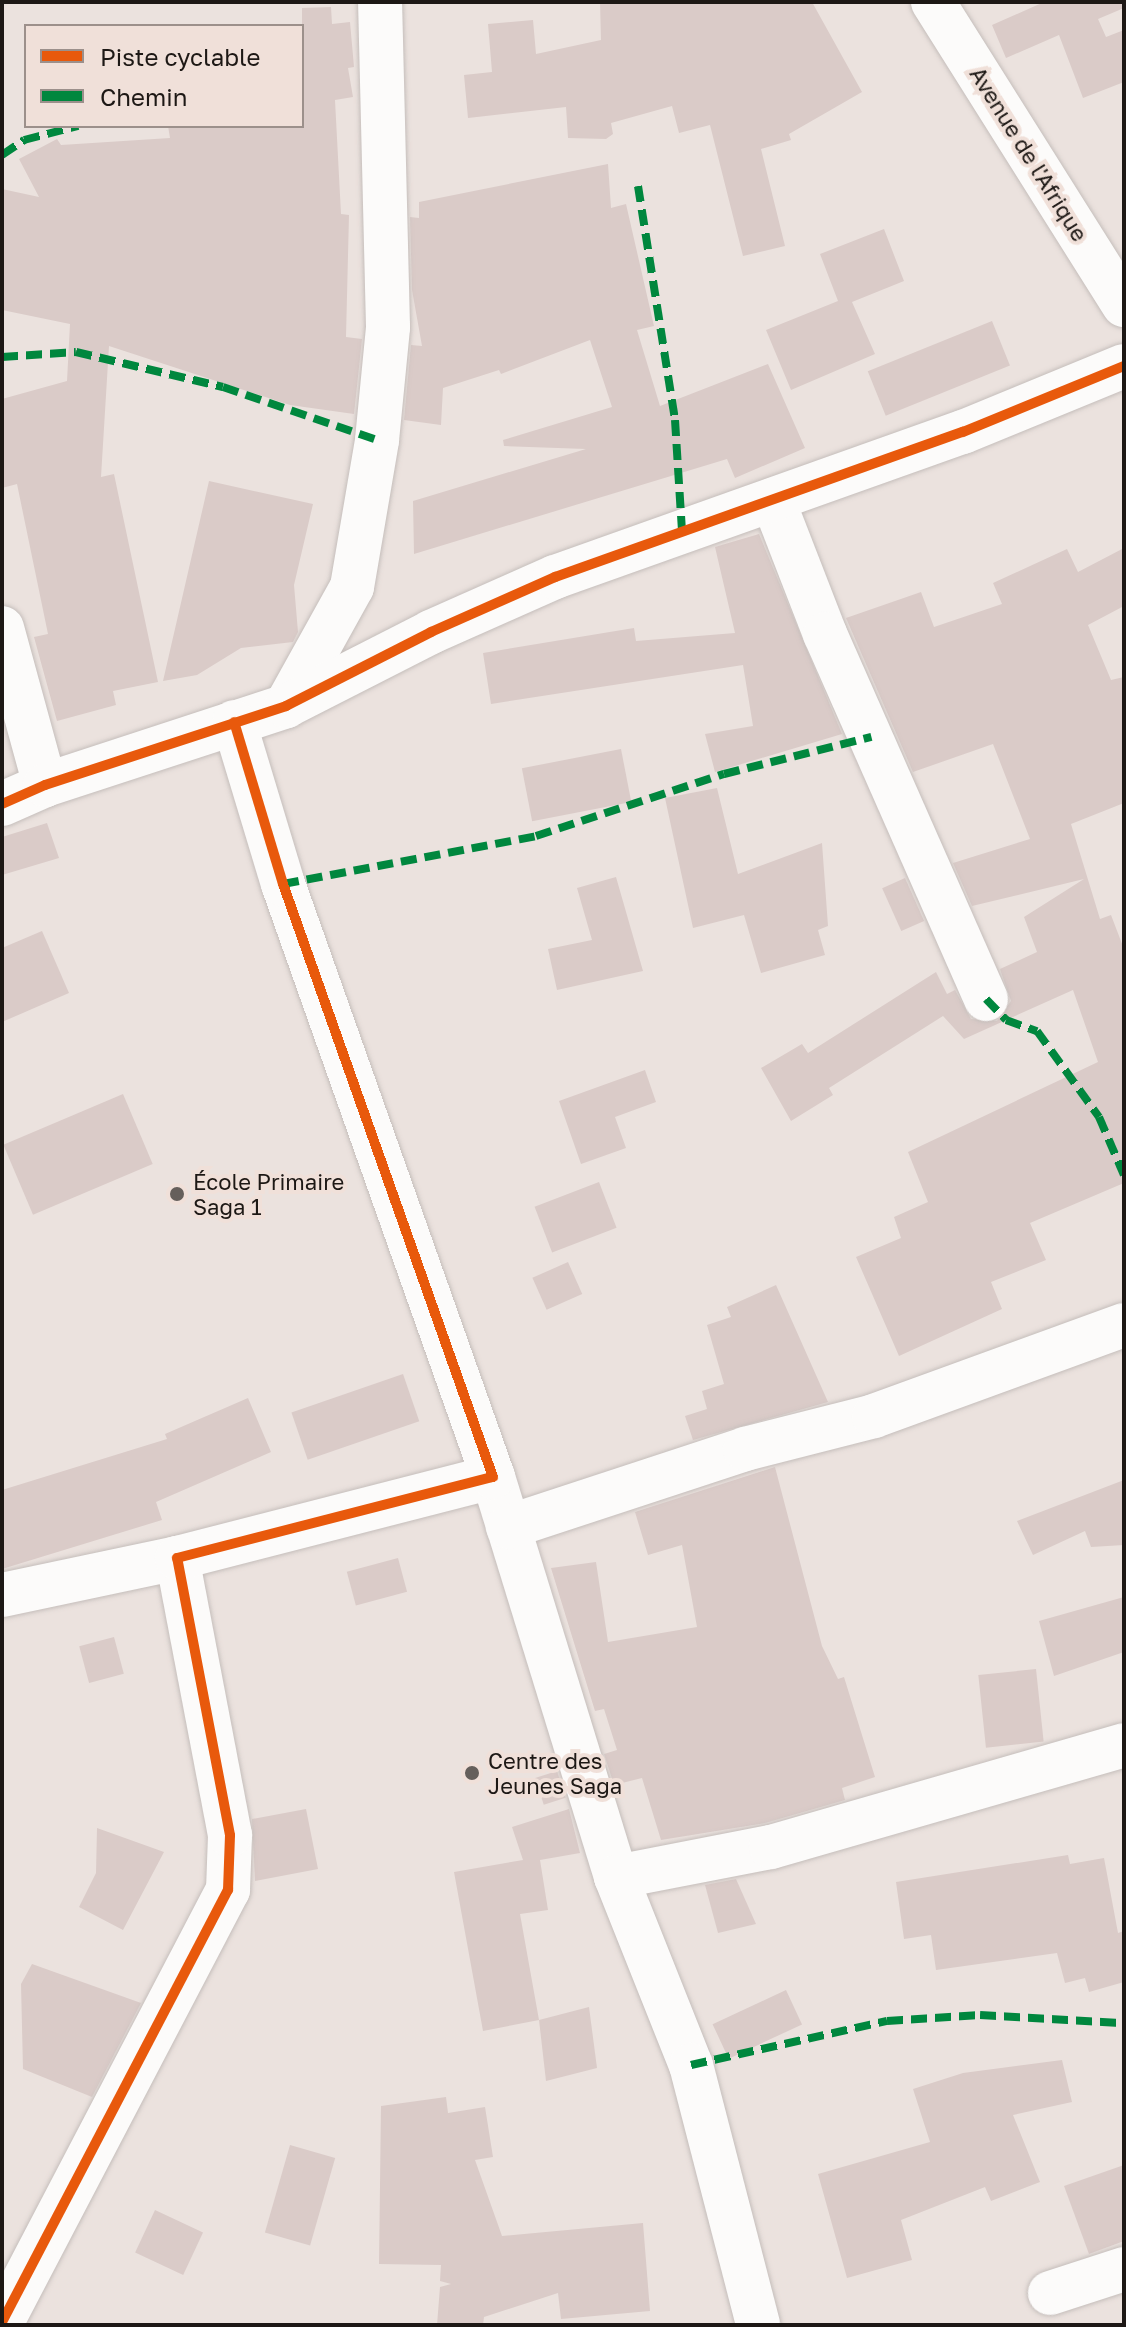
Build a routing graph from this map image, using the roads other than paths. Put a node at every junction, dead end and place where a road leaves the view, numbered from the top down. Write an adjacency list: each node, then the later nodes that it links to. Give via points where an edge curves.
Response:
1 (380, 2): 7 (street, via 388,327 375,453 352,587)
2 (933, 2): 3 (street, Avenue de l'Afrique)
3 (1124, 305)
4 (1124, 366): 5 (street, via 963,432)
5 (773, 500): 7 (street, via 555,577 431,632); 11 (street, via 825,634)
6 (2, 628): 9 (street)
7 (286, 706): 8 (street)
8 (234, 722): 9 (street); 13 (street, via 283,884)
9 (45, 785): 10 (street)
10 (2, 804)
11 (986, 999)
12 (1124, 1325): 14 (street, via 874,1416 745,1449)
13 (493, 1477): 14 (street); 15 (street)
14 (508, 1527): 18 (street)
15 (177, 1558): 16 (street); 21 (street, via 230,1835 228,1890)
16 (2, 1595)
17 (1124, 1745): 18 (street, via 771,1847)
18 (616, 1877): 22 (street, via 691,2065)
19 (1124, 2269): 20 (street)
20 (1050, 2293)
21 (2, 2322)
22 (758, 2325)

